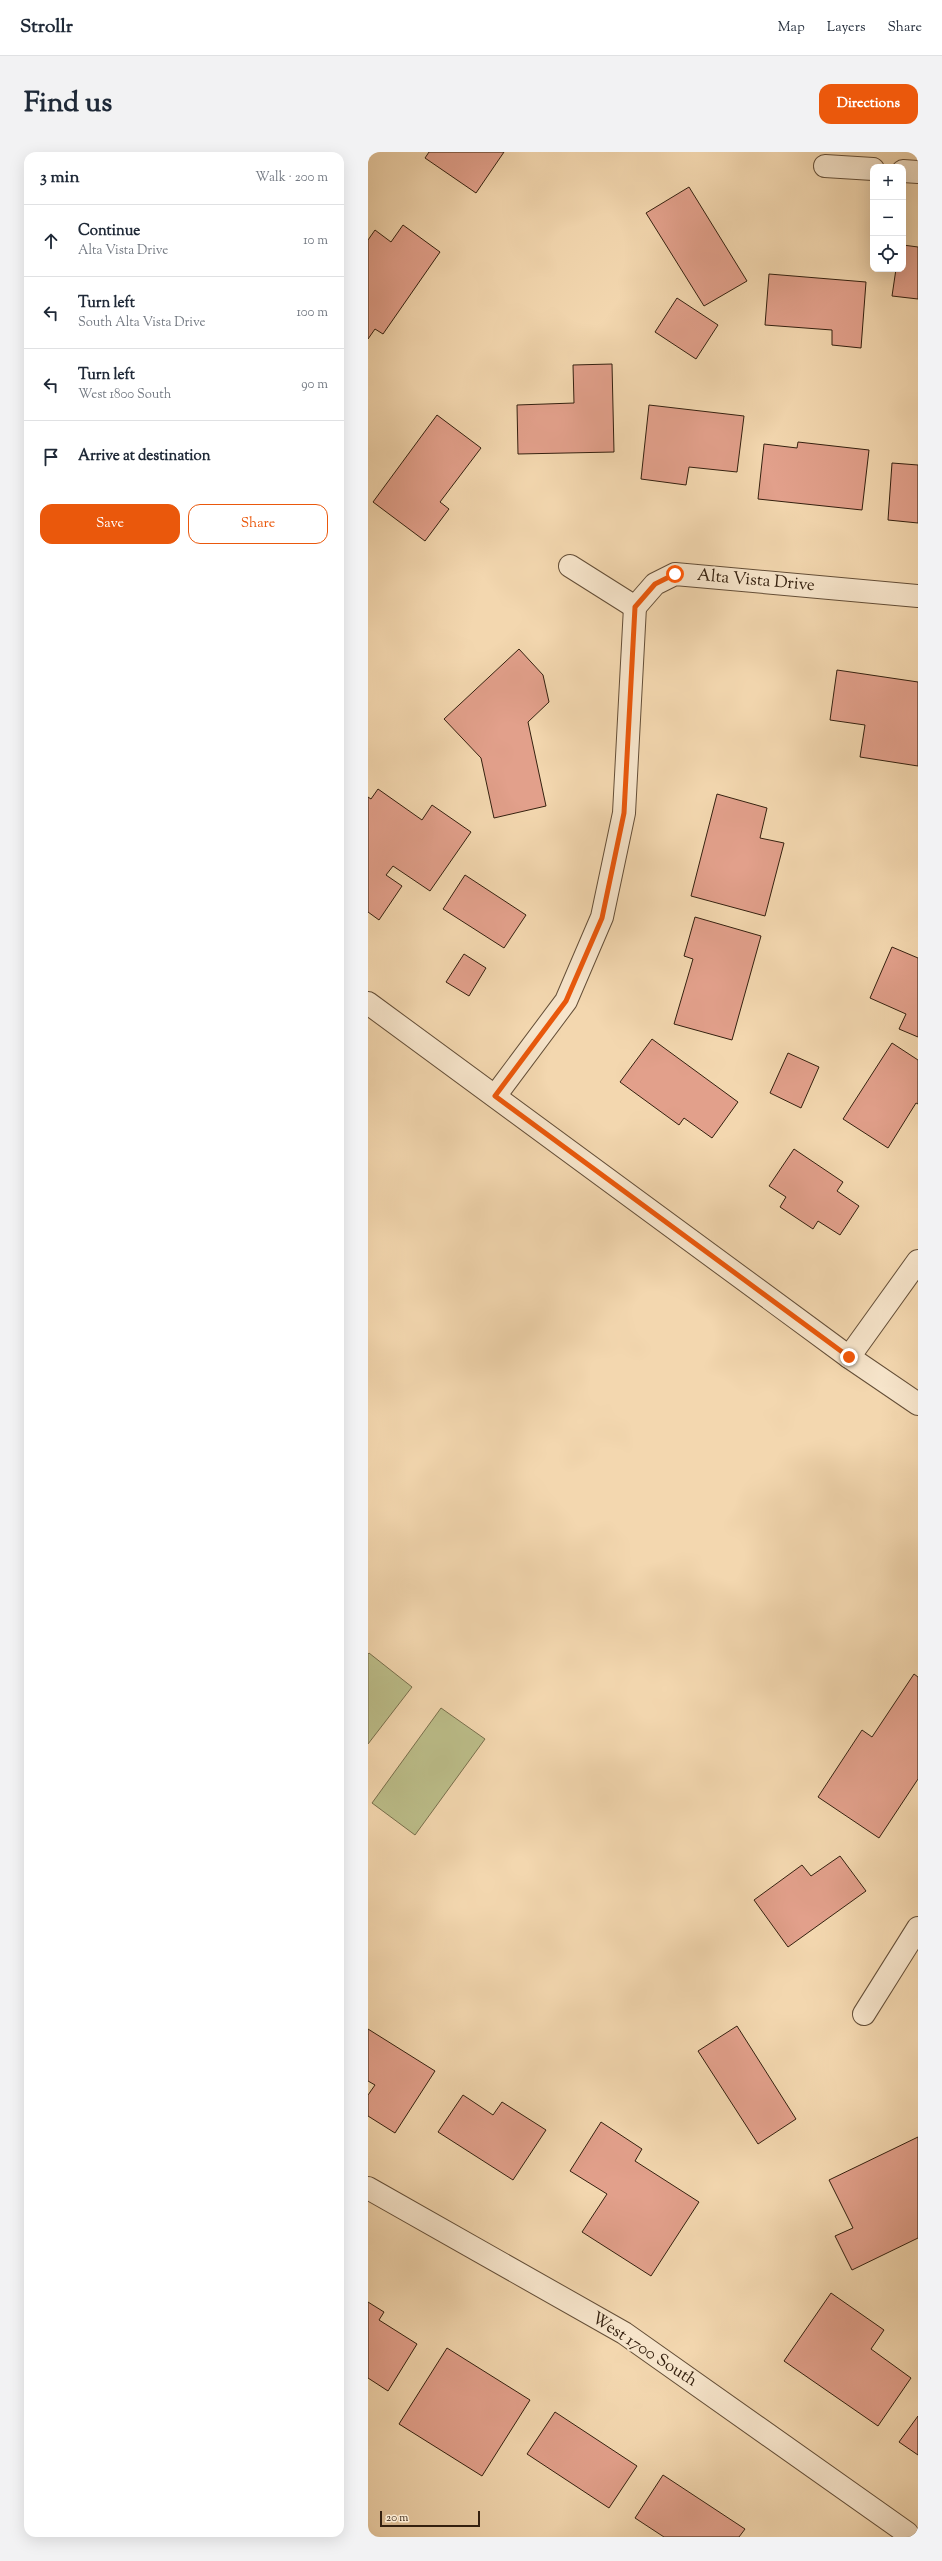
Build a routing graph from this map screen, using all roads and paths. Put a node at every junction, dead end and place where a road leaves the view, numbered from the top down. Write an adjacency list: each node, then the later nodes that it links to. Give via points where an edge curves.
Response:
1 (825, 166): 2 (street)
2 (870, 169)
3 (906, 171): 4 (street)
4 (918, 172)
5 (570, 566): 7 (street)
6 (918, 596): 7 (street, Alta Vista Drive, via 675,574 655,584)
7 (635, 607): 9 (street, via 624,813 602,918 566,1001)
8 (368, 1003): 9 (street)
9 (495, 1096): 11 (street)
10 (918, 1261): 11 (street)
11 (849, 1357): 12 (street)
12 (918, 1404)
13 (918, 1928): 14 (street)
14 (864, 2014)
15 (368, 2188): 16 (street, West 1700 South, via 624,2333)
16 (907, 2535)

